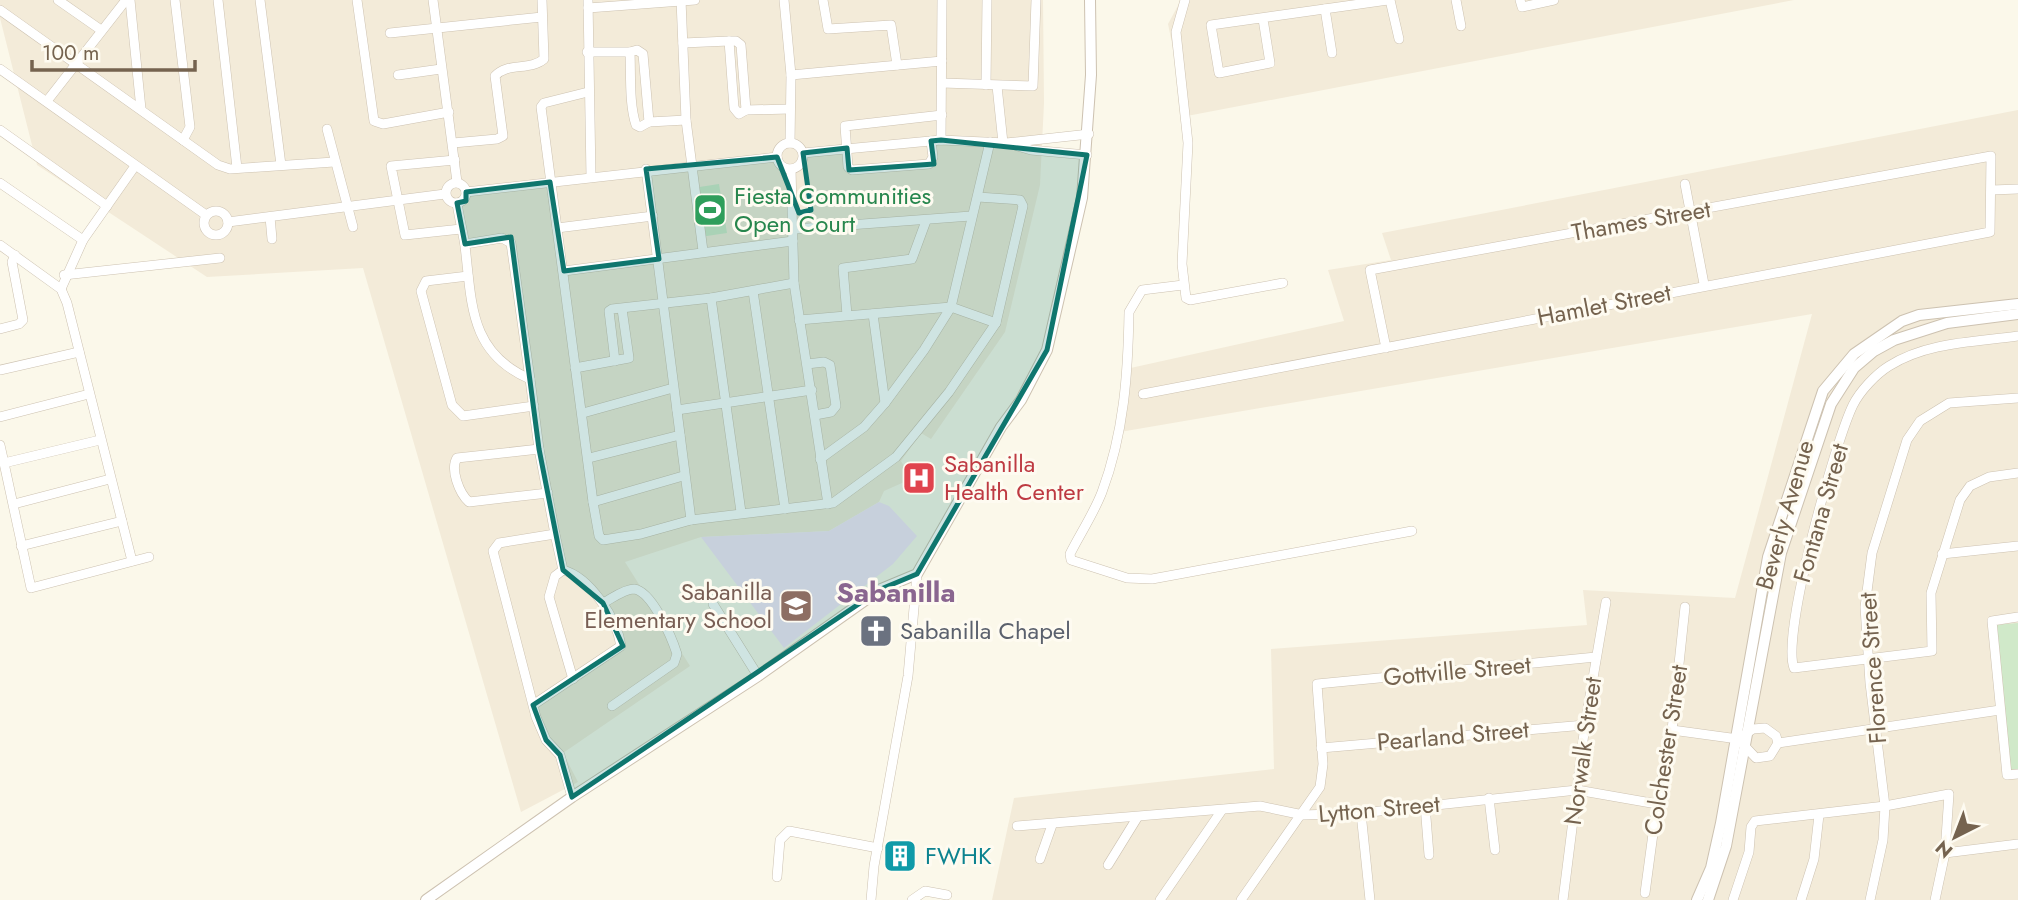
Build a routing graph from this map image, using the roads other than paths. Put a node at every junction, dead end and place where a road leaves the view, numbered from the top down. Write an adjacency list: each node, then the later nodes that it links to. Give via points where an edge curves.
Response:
1 (58, 0): 28 (street)
2 (128, 0): 28 (street); 48 (street)
3 (175, 0): 57 (street, via 190,127)
4 (218, 0): 73 (street)
5 (260, 0): 71 (street)
6 (357, 0): 50 (street, via 374,121 383,124)
7 (433, 0): 29 (street)
8 (542, 0): 25 (street)
9 (695, 0): 20 (street)
10 (784, 0): 42 (street)
11 (823, 0): 38 (street, via 828,29 891,25)
12 (942, 0): 37 (street)
13 (988, 0): 44 (street)
14 (1036, 0): 45 (street, via 1033,86)
15 (1090, 0): 56 (street)
16 (1185, 0): 118 (street, via 1176,32 1188,143)
17 (1389, 0): 23 (street); 31 (street)
18 (1456, 0): 27 (street)
19 (1554, 0): 21 (street)
20 (681, 1): 22 (street); 32 (street)
21 (1521, 3)
22 (588, 4): 33 (street)
23 (1325, 9): 26 (street); 35 (street)
24 (0, 10): 36 (street)
25 (542, 17): 29 (street); 60 (street, via 544,59 495,76 503,136)
26 (1263, 19): 26 (street, via 1211,25 1219,73 1270,62)
27 (1461, 26)
28 (101, 30): 36 (street)
29 (437, 30): 30 (street); 40 (street)
30 (390, 33)
31 (1399, 39)
32 (683, 43): 49 (street, via 736,41 741,45 746,110); 52 (street)
33 (587, 51): 34 (street); 46 (street)
34 (630, 52): 53 (street, via 643,54); 53 (street, via 635,123 640,127)
35 (1332, 52)
36 (76, 61): 47 (street); 48 (street)
37 (942, 61): 38 (street); 43 (street)
38 (897, 65): 42 (street)
39 (0, 69): 47 (street)
40 (441, 69): 41 (street); 50 (street)
41 (398, 75)
42 (791, 75): 49 (street)
43 (942, 83): 44 (street); 51 (street)
44 (986, 85): 45 (street)
45 (997, 86): 62 (street)
46 (587, 92): 76 (street); 79 (street, via 541,107)
47 (47, 101): 72 (street)
48 (141, 109): 57 (street)
49 (790, 109): 61 (street)
50 (449, 112): 60 (street)
51 (942, 115): 58 (street); 63 (street, via 850,123 845,130)
52 (686, 120): 53 (street); 70 (street)
53 (649, 122)
54 (327, 129): 69 (street)
55 (0, 130): 88 (street)
56 (1089, 134): 62 (street); 65 (street)
57 (183, 140): 73 (street, via 218,165)
58 (936, 140): 59 (street); 63 (street); 63 (street, via 929,164 852,170)
59 (990, 142): 62 (street); 85 (street)
60 (453, 143): 68 (street)
61 (790, 143): 64 (street); 67 (street, via 779,149)
62 (1005, 143): 65 (street)
63 (847, 148): 64 (street)
64 (803, 153): 75 (street, via 801,163)
65 (1087, 155): 179 (street, via 1082,198 1047,350)
66 (1991, 156): 82 (street, Hamlet Street); 90 (street, Thames Street)
67 (778, 157): 70 (street); 75 (street)
68 (455, 160): 77 (street); 86 (street, via 391,166)
69 (334, 162): 71 (street); 89 (street)
70 (691, 164): 74 (street); 108 (street)
71 (281, 165): 73 (street)
72 (135, 166): 88 (street); 91 (street)
73 (237, 168)
74 (646, 169): 76 (street); 92 (street)
75 (791, 169): 100 (street)
76 (591, 177): 79 (street)
77 (457, 182): 83 (street); 84 (street, via 449,184)
78 (0, 183): 103 (street)
79 (550, 183): 83 (street); 98 (street)
80 (1685, 184): 90 (street)
81 (2018, 189): 82 (street)
82 (1992, 190): 117 (street, Hamlet Street, via 1990,232)
83 (466, 192): 87 (street)
84 (446, 194): 86 (street); 87 (street)
85 (978, 197): 93 (street); 130 (street, via 1020,200 1023,206)
86 (399, 200): 89 (street); 99 (street, via 407,240)
87 (457, 203): 99 (street)
88 (107, 206): 103 (street)
89 (346, 207): 94 (street); 97 (street)
90 (1690, 212): 117 (street); 133 (street, Thames Street, via 1370,270)
91 (206, 215): 96 (street, via 221,212); 101 (street, via 204,227)
92 (653, 216): 98 (street); 111 (street)
93 (971, 216): 95 (street); 124 (street)
94 (270, 217): 96 (street); 102 (street)
95 (926, 220): 100 (street); 128 (street, via 912,259 843,268)
96 (228, 222): 101 (street, via 226,230)
97 (354, 227)
98 (557, 228): 112 (street)
99 (461, 229): 105 (street)
100 (794, 229): 104 (street)
101 (216, 235): 107 (street)
102 (272, 239)
103 (83, 240): 113 (street)
104 (793, 241): 108 (street); 115 (street)
105 (465, 244): 114 (street); 139 (street, via 502,238 511,243)
106 (0, 245): 109 (street)
107 (218, 246)
108 (703, 251): 111 (street)
109 (15, 255): 119 (street); 131 (street, via 12,262 23,320)
110 (220, 258): 113 (street)
111 (659, 259): 112 (street); 123 (street)
112 (564, 271): 137 (street)
113 (64, 275): 119 (street)
114 (468, 276): 139 (street, via 473,314 486,344 508,369); 148 (street, via 426,281 421,291 453,405 463,415)
115 (794, 283): 120 (street); 129 (street)
116 (1283, 283): 118 (street, via 1190,300)
117 (1704, 284): 133 (street, Hamlet Street)
118 (1182, 285): 171 (street, via 1142,290 1133,300 1124,412 1115,450 1071,560 1127,578 1152,579)
119 (61, 289): 134 (street)
120 (753, 291): 121 (street); 144 (street)
121 (711, 298): 123 (street); 146 (street)
122 (2018, 304): 195 (street, Beverly Avenue, via 1902,321 1867,344 1830,379 1768,557)
123 (661, 305): 125 (street); 140 (street)
124 (951, 307): 126 (street); 130 (street); 147 (street)
125 (622, 309): 135 (street, via 609,311); 135 (street, via 629,358)
126 (873, 314): 128 (street); 147 (street)
127 (2018, 314): 195 (street, Beverly Avenue, via 1914,331 1874,351 1841,387 1823,424 1781,553)
128 (847, 315): 129 (street)
129 (799, 320): 136 (street)
130 (996, 323): 166 (street, via 949,392 896,457)
131 (0, 329)
132 (2018, 336): 186 (street, Fontana Street, via 1934,347 1911,355 1888,366 1854,402 1804,568 1792,663 1798,670)
133 (1386, 348): 143 (street, Hamlet Street)
134 (79, 352): 138 (street); 142 (street)
135 (615, 361): 137 (street)
136 (807, 364): 141 (street); 151 (street, via 830,365 836,406 831,412)
137 (575, 368): 150 (street)
138 (0, 370)
139 (530, 379): 148 (street)
140 (673, 388): 149 (street); 150 (street)
141 (812, 390): 144 (street); 151 (street)
142 (89, 394): 152 (street); 154 (street)
143 (1143, 394)
144 (767, 396): 146 (street); 167 (street)
145 (2018, 398): 186 (street, Florence Street, via 1949,404 1920,421 1907,440 1868,578)
146 (725, 403): 149 (street); 168 (street)
147 (885, 403): 158 (street, via 864,427)
148 (534, 406): 156 (street)
149 (677, 410): 153 (street)
150 (583, 413): 157 (street)
151 (815, 415): 158 (street)
152 (0, 417)
153 (680, 435): 157 (street); 161 (street)
154 (100, 440): 159 (street); 162 (street)
155 (0, 445): 159 (street)
156 (539, 449): 163 (street); 163 (street, via 457,458 455,470 469,502)
157 (589, 458): 164 (street)
158 (820, 459): 166 (street)
159 (4, 463): 165 (street)
160 (2018, 473): 175 (street, via 1989,477 1970,486 1954,514)
161 (683, 476): 164 (street); 169 (street)
162 (110, 479): 165 (street); 170 (street)
163 (548, 493): 172 (street)
164 (593, 502): 169 (street, via 600,536 609,541)
165 (13, 504): 173 (street)
166 (828, 504): 167 (street)
167 (785, 509): 168 (street)
168 (741, 512): 169 (street)
169 (691, 520)
170 (122, 521): 173 (street); 177 (street)
171 (1412, 531)
172 (555, 534): 178 (street); 189 (street, via 499,543 493,551)
173 (22, 545): 177 (street, via 30,588)
174 (2018, 546): 175 (street)
175 (1942, 554): 186 (street, Fontana Street, via 1931,593 1932,651)
176 (149, 557): 177 (street)
177 (132, 561)
178 (563, 570): 180 (street); 188 (street, via 555,576 549,597)
179 (917, 574): 187 (street, via 881,589); 214 (street, via 908,676)
180 (603, 603): 188 (street, via 621,646); 190 (street, via 626,591 640,591 649,598 677,654 674,663)
181 (1606, 603): 185 (street, Norwalk Street)
182 (713, 604): 187 (street)
183 (1685, 607): 194 (street, Colchester Street)
184 (2018, 617): 191 (street, via 1992,621)
185 (1596, 657): 192 (street, Norwalk Street); 197 (street, Gottville Street, via 1317,684)
186 (1868, 661): 193 (street, Florence Street)
187 (758, 676): 201 (street)
188 (573, 679): 189 (street)
189 (533, 705): 201 (street, via 547,740 560,755)
190 (612, 706)
191 (2000, 710): 193 (street); 199 (street, via 2007,775)
192 (1585, 725): 197 (street, Pearland Street); 200 (street, Norwalk Street)
193 (1875, 728): 196 (street); 205 (street, Florence Street)
194 (1672, 730): 195 (street); 203 (street, Colchester Street)
195 (1742, 736): 196 (street, via 1765,729); 198 (street, Beverly Avenue); 231 (street, Beverly Avenue, via 1711,868)
196 (1779, 743): 198 (street, via 1770,757 1763,759)
197 (1321, 748): 209 (street, via 1320,787)
198 (1745, 749): 232 (street, Beverly Avenue, via 1720,872)
199 (2018, 774)
200 (1577, 790): 202 (street, Lytton Street); 203 (street, Lytton Street); 230 (street, Norwalk Street)
201 (572, 797): 224 (street)
202 (1489, 798): 204 (street, Lytton Street); 215 (street)
203 (1657, 804): 221 (street, Colchester Street)
204 (1425, 805): 207 (street, Lytton Street); 217 (street)
205 (1885, 806): 208 (street); 216 (street, via 1949,794); 235 (street, Florence Street)
206 (1222, 810): 209 (street, Lytton Street, via 1272,807); 210 (street, Lytton Street); 227 (street)
207 (1361, 813): 209 (street, Lytton Street); 229 (street)
208 (1819, 814): 233 (street, via 1755,821); 234 (street, via 1814,859)
209 (1303, 815): 228 (street)
210 (1138, 818): 211 (street, Lytton Street); 219 (street)
211 (1052, 825): 212 (street, Lytton Street); 218 (street)
212 (1017, 826)
213 (2018, 844): 216 (street)
214 (878, 848): 220 (street, via 789,831 780,840); 223 (street)
215 (1495, 850)
216 (1945, 853): 236 (street)
217 (1429, 855)
218 (1040, 859)
219 (1108, 865)
220 (777, 877)
221 (1645, 893)
222 (947, 895): 226 (street, via 925,891)
223 (871, 899): 225 (street)
224 (426, 900)
225 (883, 900)
226 (912, 900)
227 (1160, 900)
228 (1241, 900)
229 (1370, 900)
230 (1563, 900)
231 (1697, 900)
232 (1708, 900)
233 (1733, 900)
234 (1801, 900)
235 (1870, 900)
236 (1935, 900)

